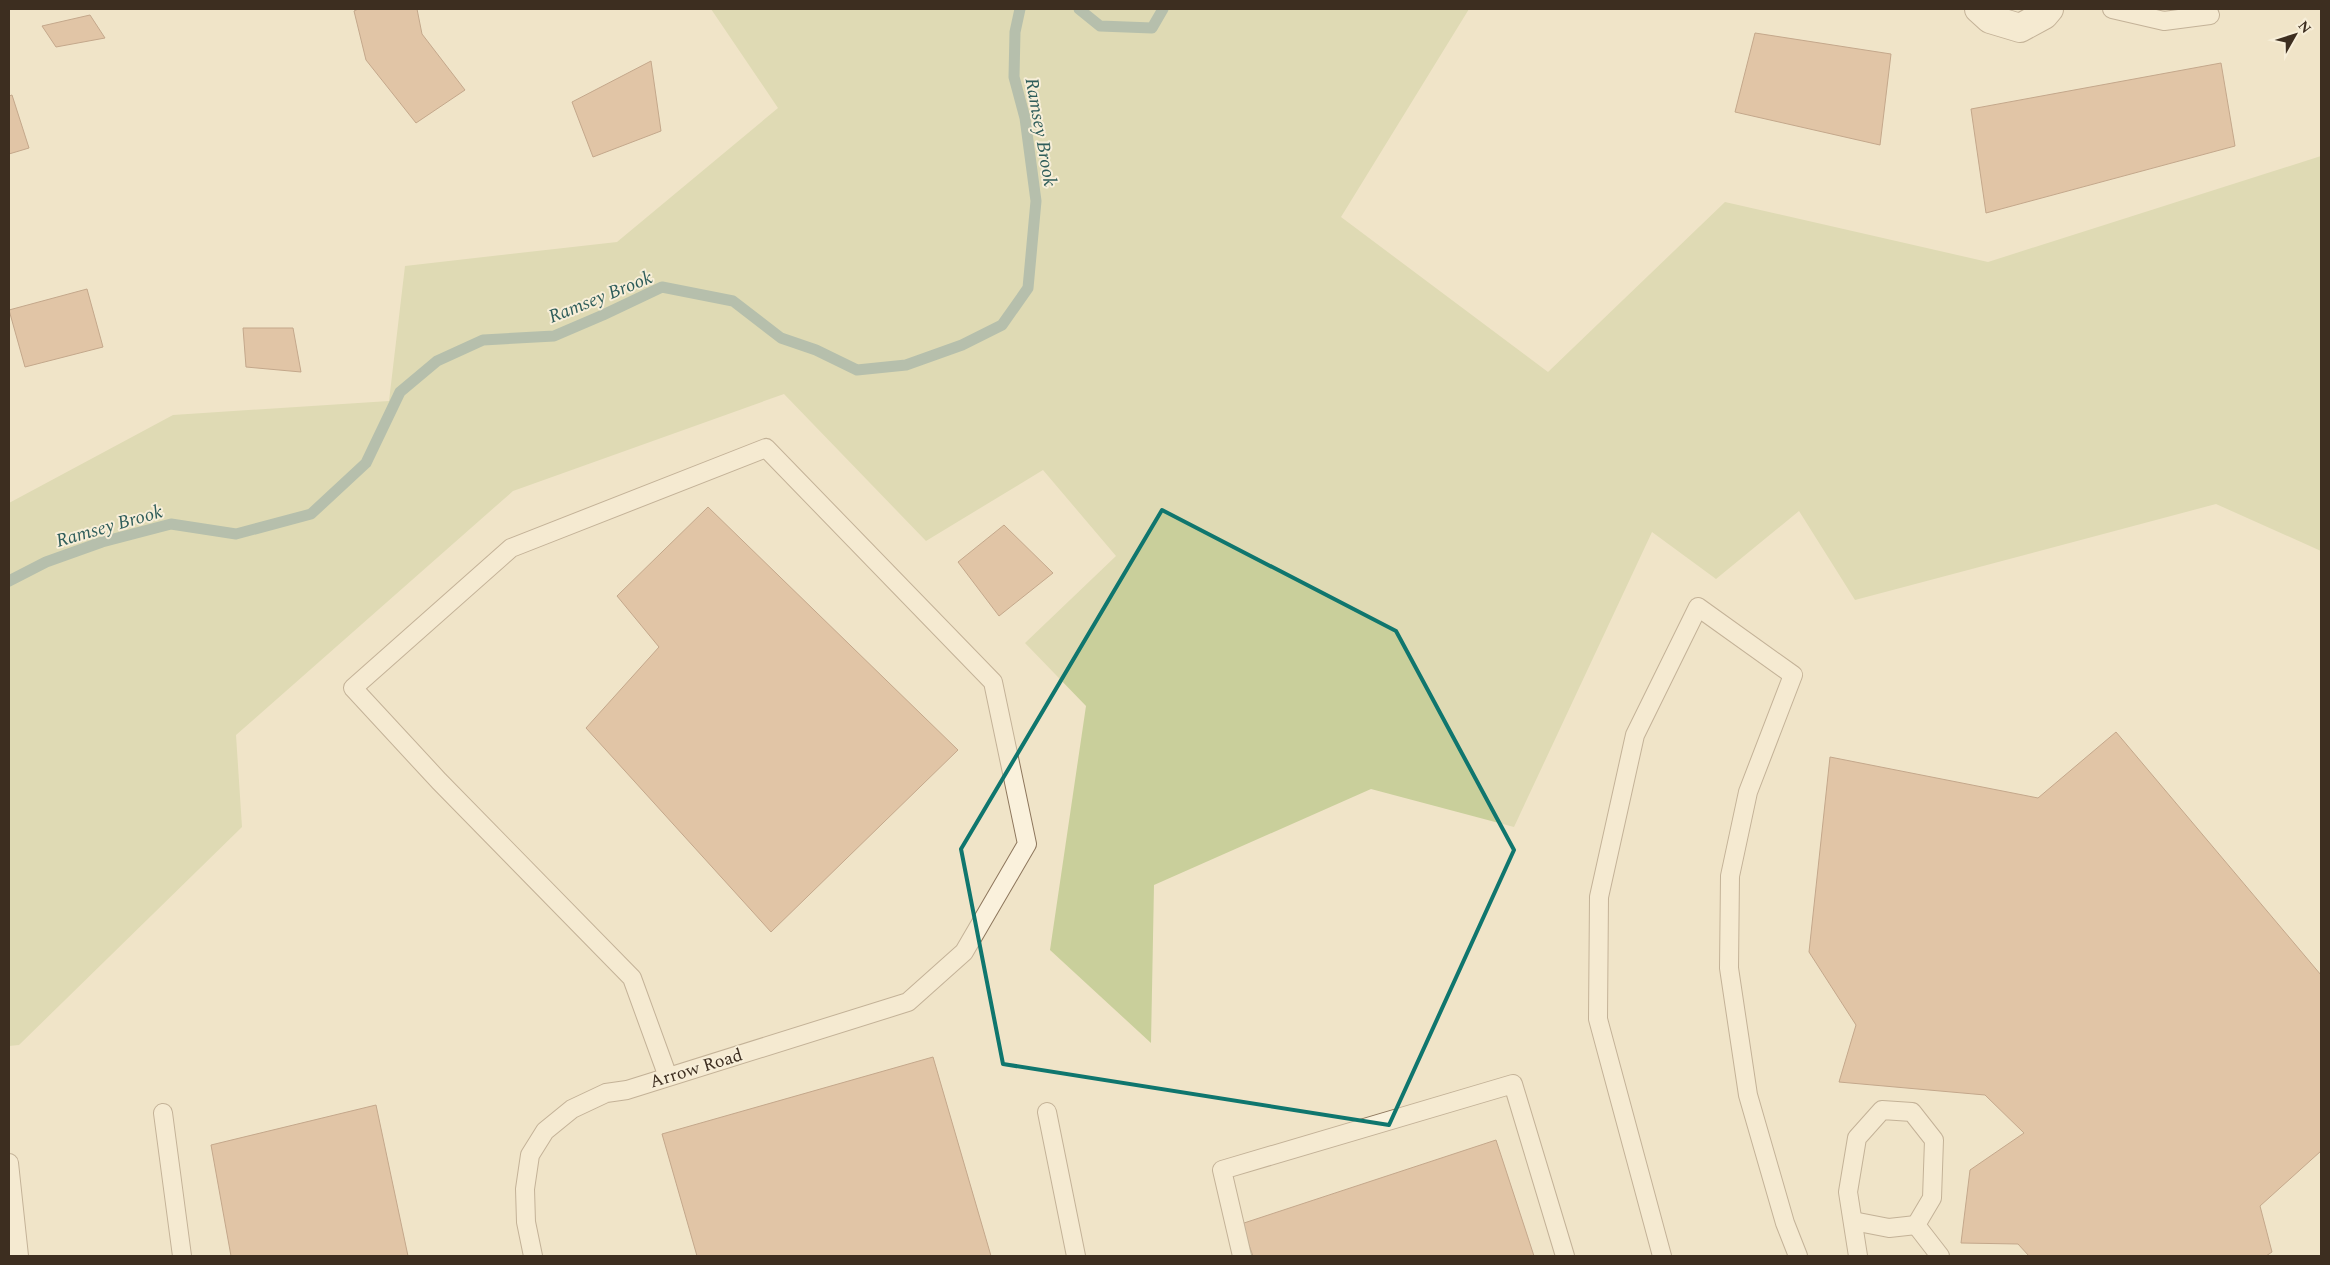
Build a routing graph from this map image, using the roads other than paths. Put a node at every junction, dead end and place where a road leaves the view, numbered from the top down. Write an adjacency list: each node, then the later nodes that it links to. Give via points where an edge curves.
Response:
1 (1979, 9): 2 (street, via 1990,20 2020,28)
2 (2049, 9)
3 (2112, 9): 4 (lane, via 2164,21)
4 (2210, 15)
5 (668, 1077): 5 (lane, Arrow Road, via 908,1002 964,952 1027,844 993,682 766,448 511,548 352,688 632,978); 13 (lane, Arrow Road, via 598,1097 572,1109 545,1131 530,1155 525,1189 526,1222)
6 (1047, 1112): 14 (lane)
7 (163, 1113): 12 (lane)
8 (9, 1163): 11 (lane)
9 (1853, 1221): 10 (lane, via 1889,1228); 10 (lane, via 1848,1192 1857,1138 1882,1110 1912,1112 1934,1140 1932,1198); 19 (lane)
10 (1916, 1225): 20 (lane)
11 (19, 1256)
12 (182, 1256)
13 (533, 1256)
14 (1076, 1256)
15 (1242, 1256): 16 (lane, via 1222,1170 1513,1084)
16 (1565, 1256)
17 (1662, 1256): 18 (lane, via 1598,1019 1599,896 1635,735 1698,607 1793,675 1748,792 1730,876 1729,968 1748,1095 1785,1223)
18 (1798, 1256)
19 (1858, 1256)
20 (1940, 1256)

